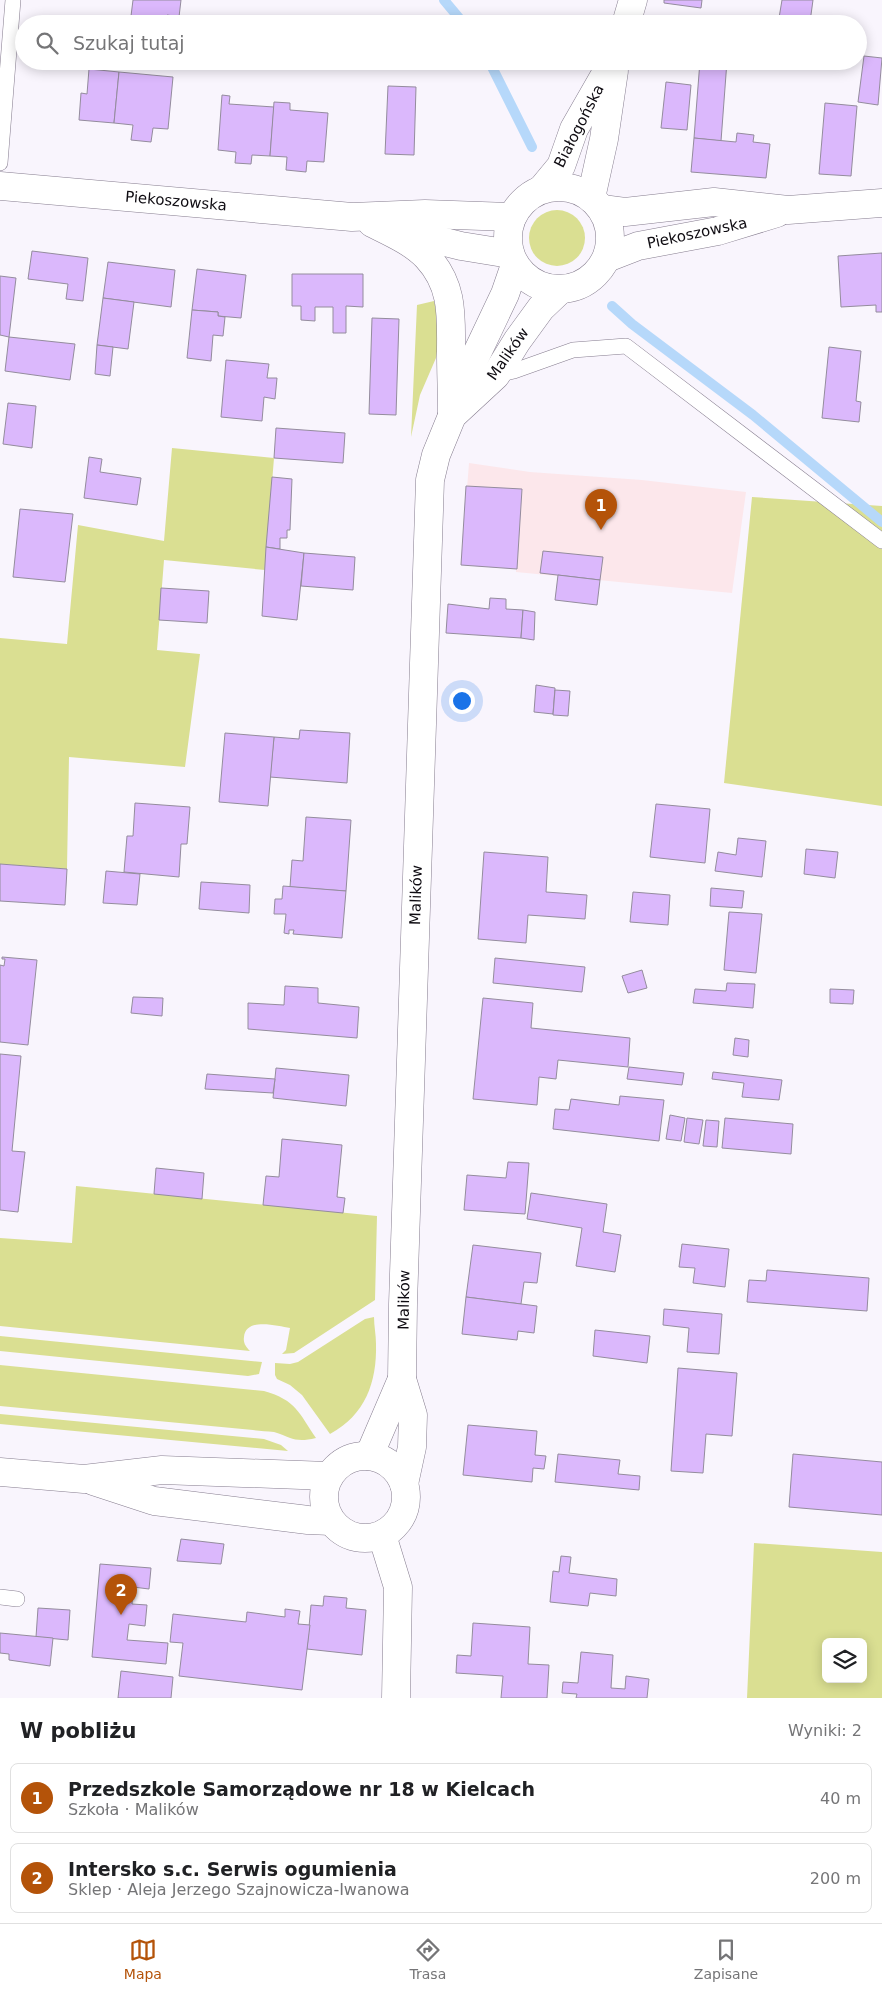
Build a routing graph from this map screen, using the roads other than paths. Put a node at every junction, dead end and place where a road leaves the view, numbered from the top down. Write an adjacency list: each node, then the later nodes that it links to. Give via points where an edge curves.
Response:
1 (13, 0): 6 (lane)
2 (633, 0): 3 (main road)
3 (629, 15)
4 (609, 70): 8 (main road, Białogońska, via 574,129 561,166)
5 (613, 70): 9 (main road, Białogońska)
6 (0, 163)
7 (0, 186): 13 (main road, Piekoszowska)
8 (542, 189): 9 (main road, via 576,190); 12 (main road, via 519,205)
9 (596, 203): 11 (main road, Piekoszowska, via 625,212 714,202); 14 (main road, via 609,225 611,241)
10 (882, 203): 11 (main road, Piekoszowska)
11 (788, 210): 14 (main road, Piekoszowska, via 718,231 638,246)
12 (512, 217): 13 (main road, Piekoszowska, via 425,214); 15 (main road, via 507,242)
13 (362, 220): 15 (main road, Piekoszowska, via 421,238); 18 (main road, via 401,239 426,256 436,268 446,290 452,319)
14 (607, 258): 16 (main road, via 596,274 580,285)
15 (512, 259): 16 (main road, via 539,286); 18 (main road, Malików, via 505,294 468,372)
16 (560, 290): 17 (main road, Malików, via 541,308)
17 (496, 376): 18 (main road, Malików); 19 (lane, via 573,350 626,346)
18 (452, 416): 20 (main road, Malików, via 434,461 429,497)
19 (882, 540)
20 (402, 1379): 21 (main road, Malików); 25 (main road, Malików, via 413,1415 412,1447)
21 (369, 1456): 23 (main road, via 345,1460); 25 (main road, via 395,1468)
22 (0, 1472): 24 (main road)
23 (328, 1476): 24 (main road, via 162,1470); 26 (main road, via 323,1491 324,1507)
24 (84, 1479): 26 (main road, via 154,1501)
25 (404, 1484): 27 (main road, via 405,1508 400,1519)
26 (330, 1521): 27 (main road, via 354,1537)
27 (382, 1534): 30 (main road, via 398,1587)
28 (0, 1597): 29 (lane)
29 (17, 1599)
30 (396, 1698)

